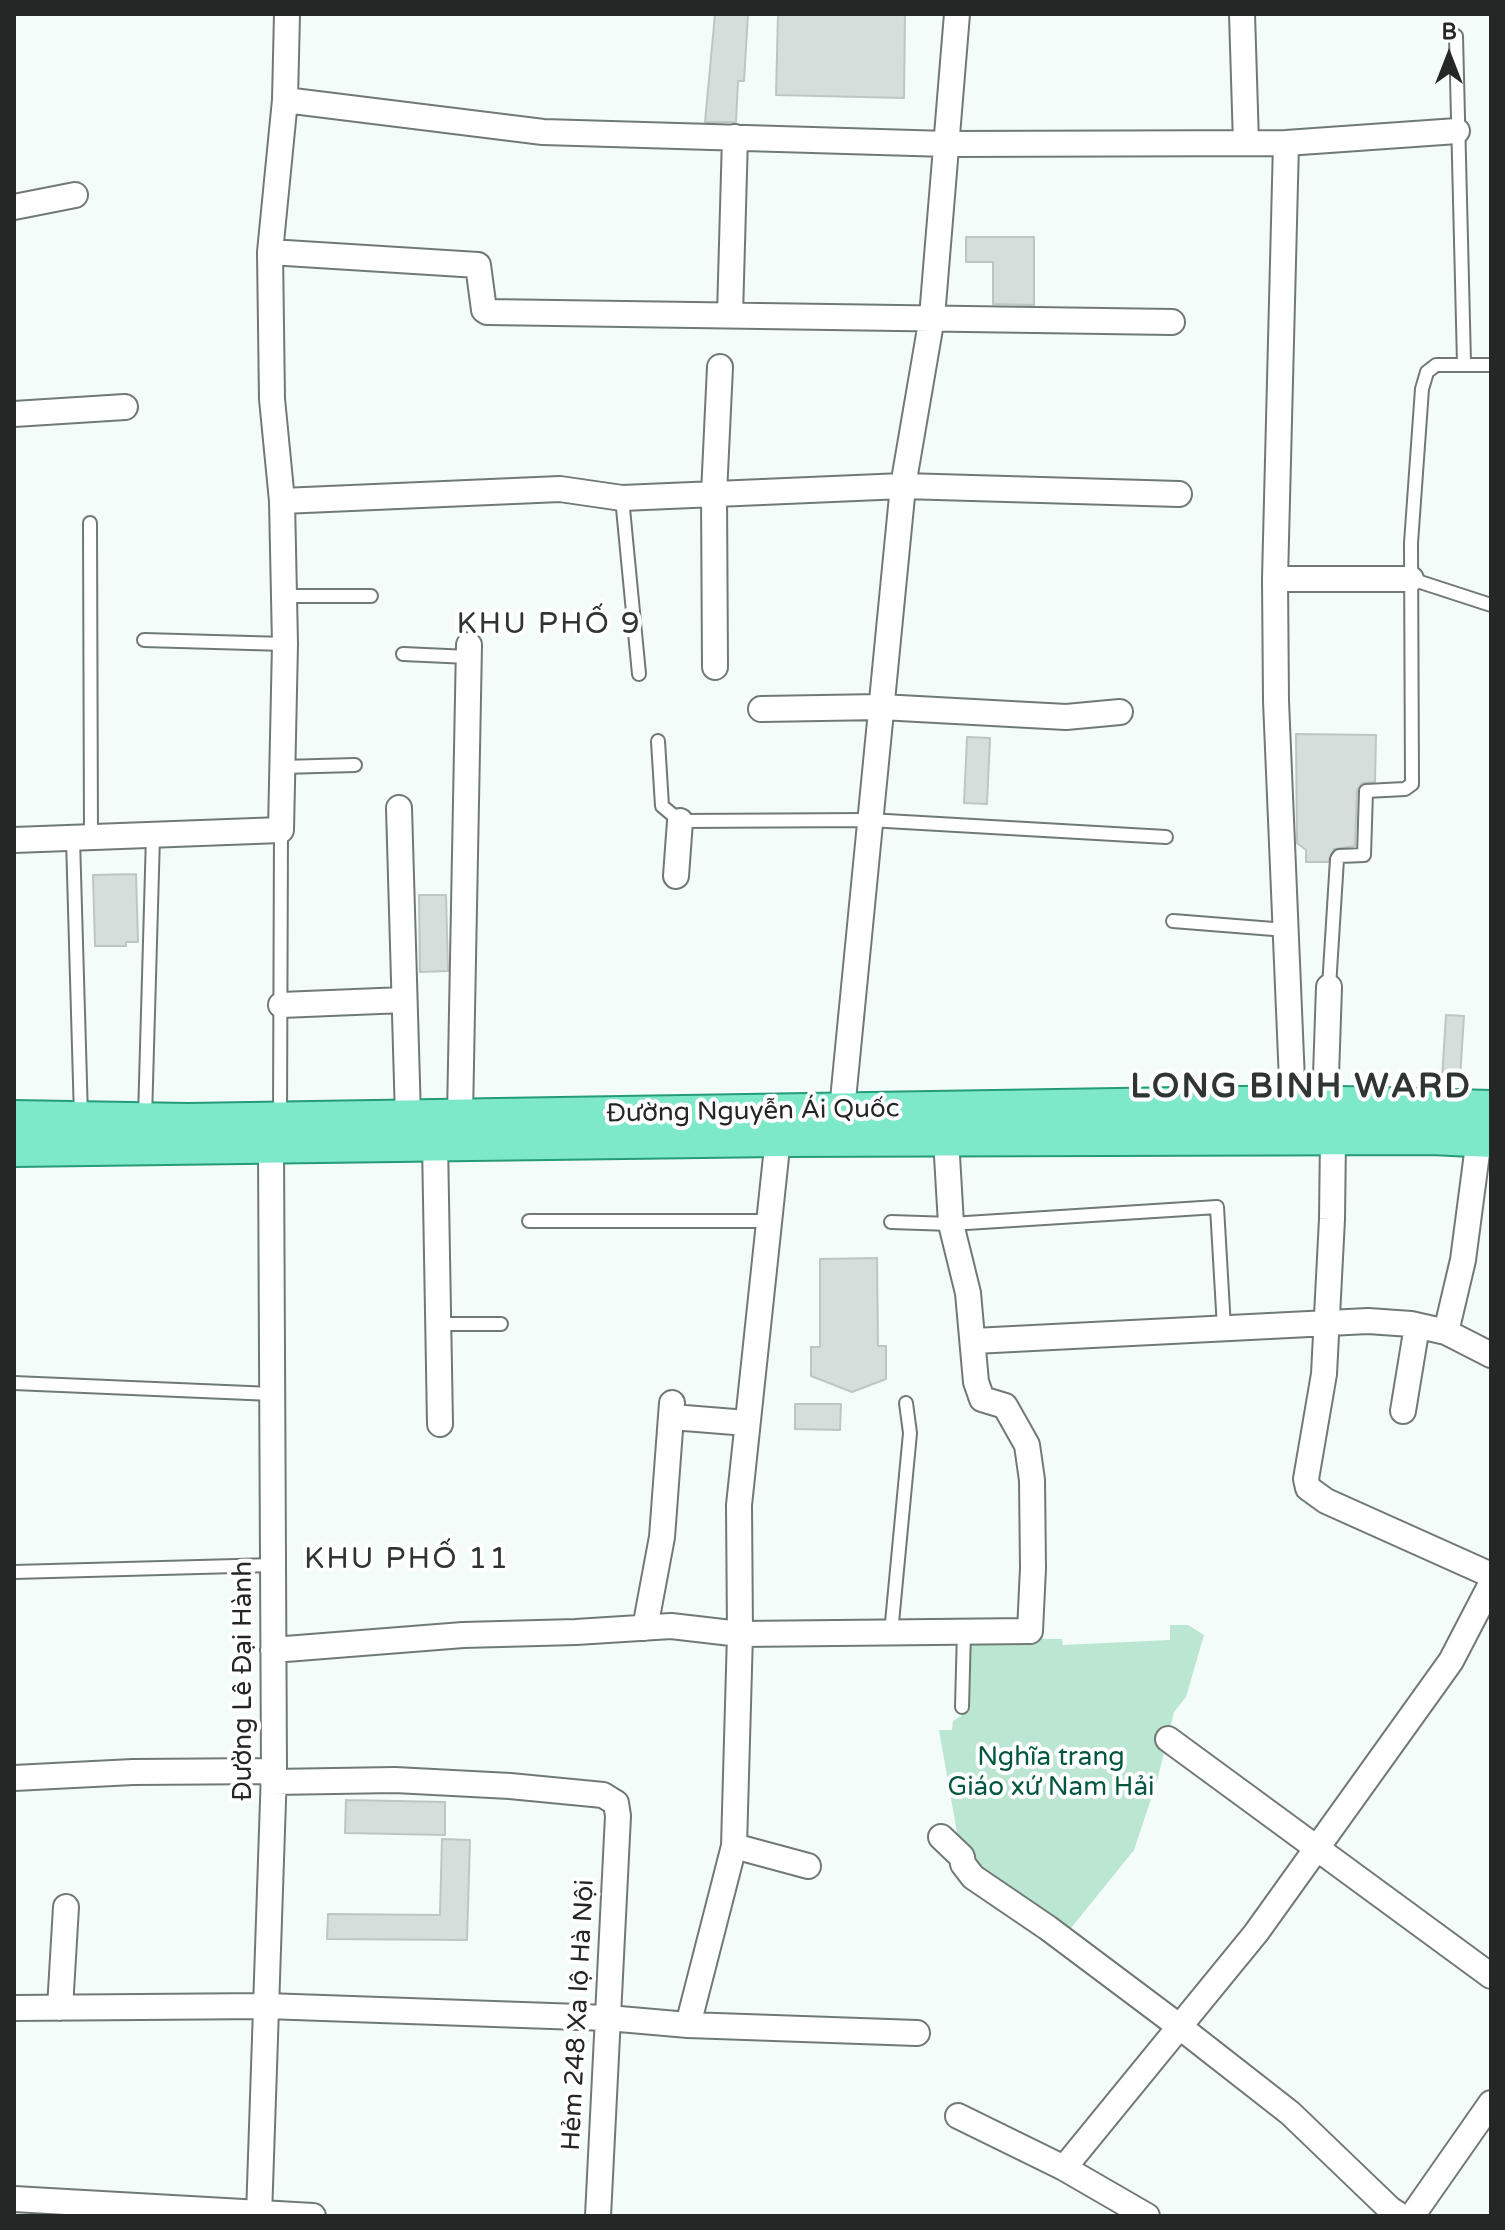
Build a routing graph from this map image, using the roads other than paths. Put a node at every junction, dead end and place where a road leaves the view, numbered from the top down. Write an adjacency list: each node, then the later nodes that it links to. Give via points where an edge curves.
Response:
1 (287, 14): 5 (street)
2 (957, 14): 10 (street)
3 (1242, 14): 8 (street)
4 (1456, 36): 6 (lane)
5 (285, 100): 7 (street, via 543,132); 13 (street)
6 (1457, 131): 9 (street); 17 (lane)
7 (735, 137): 10 (street); 14 (street)
8 (1246, 143): 9 (street); 10 (street)
9 (1286, 143): 28 (street)
10 (947, 144): 15 (street)
11 (75, 195): 12 (street)
12 (14, 207)
13 (270, 252): 14 (street, via 478,265 487,312); 26 (street, via 272,399)
14 (730, 315): 15 (street)
15 (932, 317): 16 (street); 22 (street)
16 (1172, 322)
17 (1464, 363): 18 (lane); 29 (lane, via 1436,365 1427,372 1422,389)
18 (1491, 365)
19 (720, 367): 23 (street)
20 (125, 407): 21 (street)
21 (14, 414)
22 (903, 486): 23 (street); 24 (street); 39 (street)
23 (714, 494): 25 (street); 37 (street)
24 (1179, 494)
25 (622, 498): 26 (street, via 560,489); 38 (lane)
26 (282, 501): 30 (street)
27 (90, 523): 51 (lane)
28 (1275, 579): 29 (street); 55 (street)
29 (1411, 579): 32 (lane); 56 (lane, via 1412,784 1366,791 1364,855 1337,859)
30 (284, 596): 31 (lane); 34 (street)
31 (371, 596)
32 (1491, 605)
33 (144, 640): 34 (lane)
34 (285, 644): 44 (street)
35 (469, 651): 36 (lane); 60 (street)
36 (403, 654)
37 (715, 667)
38 (639, 674)
39 (881, 707): 40 (street); 41 (street, via 1066,717); 46 (street)
40 (761, 709)
41 (1120, 712)
42 (658, 741): 47 (lane, via 662,806)
43 (355, 765): 44 (lane)
44 (282, 767): 48 (street)
45 (399, 808): 57 (street)
46 (869, 820): 47 (lane); 50 (lane); 59 (street)
47 (680, 821): 53 (street)
48 (281, 830): 49 (street); 58 (lane)
49 (153, 836): 51 (street); 64 (lane)
50 (1166, 837)
51 (82, 838): 52 (street); 63 (lane)
52 (14, 840)
53 (676, 876)
54 (1173, 921): 55 (lane)
55 (1286, 930): 65 (street)
56 (1329, 987): 65 (street)
57 (404, 1000): 58 (street); 61 (street)
58 (281, 1005): 67 (lane)
59 (842, 1110): 60 (main road, Đường Nguyễn Ái Quốc); 65 (main road, Đường Nguyễn Ái Quốc)
60 (460, 1116): 61 (main road, Đường Nguyễn Ái Quốc)
61 (408, 1117): 67 (main road, Đường Nguyễn Ái Quốc)
62 (14, 1119): 63 (main road, Đường Nguyễn Ái Quốc)
63 (81, 1120): 64 (main road, Đường Nguyễn Ái Quốc)
64 (145, 1121): 67 (main road, Đường Nguyễn Ái Quốc)
65 (1312, 1121): 66 (main road, Đường Nguyễn Ái Quốc); 69 (main road, Đường Nguyễn Ái Quốc); 76 (street, via 1332,1219)
66 (1487, 1129): 81 (street)
67 (276, 1132): 70 (main road, Đường Nguyễn Ái Quốc); 71 (main road, Đường Nguyễn Ái Quốc); 85 (street, Đường Lê Đại Hành)
68 (778, 1138): 69 (main road, Đường Nguyễn Ái Quốc); 70 (main road, Đường Nguyễn Ái Quốc); 73 (street)
69 (946, 1139): 75 (street)
70 (435, 1143): 77 (street)
71 (14, 1148)
72 (529, 1221): 73 (lane)
73 (769, 1221): 88 (street)
74 (891, 1222): 75 (lane)
75 (951, 1224): 80 (lane, via 1217,1207); 82 (street)
76 (1326, 1323): 79 (street); 80 (street); 92 (street, via 1308,1488 1326,1501)
77 (438, 1324): 78 (lane); 89 (street)
78 (501, 1324)
79 (1417, 1326): 81 (street); 87 (street)
80 (1224, 1328): 82 (street)
81 (1446, 1332): 83 (street)
82 (974, 1341): 95 (street, via 982,1399 1005,1406 1027,1445 1033,1568 1030,1631)
83 (1491, 1355)
84 (14, 1383): 85 (lane)
85 (272, 1394): 90 (street, Đường Lê Đại Hành)
86 (906, 1403): 96 (lane, via 910,1433)
87 (1403, 1411)
88 (747, 1423): 94 (street, via 672,1410 662,1537); 97 (street, via 739,1505)
89 (440, 1424)
90 (273, 1565): 91 (lane); 98 (street, Đường Lê Đại Hành)
91 (14, 1572)
92 (1491, 1575)
93 (1491, 1584): 105 (street, via 1451,1661)
94 (645, 1628): 97 (street); 98 (street)
95 (964, 1631): 96 (street); 99 (lane)
96 (891, 1633): 97 (street)
97 (740, 1634): 104 (street)
98 (273, 1650): 101 (street, Đường Lê Đại Hành)
99 (962, 1707)
100 (1168, 1739): 105 (street)
101 (274, 1776): 102 (street, via 133,1772); 109 (street, Đường Lê Đại Hành); 112 (street, Hẻm 248 Xa lộ Hà Nội, via 610,1797 618,1816)
102 (14, 1778)
103 (941, 1837): 114 (street, via 973,1877)
104 (734, 1846): 106 (street); 113 (street)
105 (1317, 1849): 108 (street); 114 (street)
106 (808, 1866)
107 (66, 1907): 111 (street)
108 (1491, 1976)
109 (266, 2006): 111 (street); 112 (street); 120 (street, Đường Lê Đại Hành)
110 (14, 2008): 111 (street)
111 (60, 2008)
112 (608, 2018): 113 (street); 122 (street, Hẻm 248 Xa lộ Hà Nội)
113 (688, 2025): 115 (street)
114 (1180, 2027): 118 (street); 124 (street, via 1290,2113)
115 (917, 2033)
116 (1491, 2103): 125 (street)
117 (958, 2116): 118 (street)
118 (1064, 2168): 123 (street)
119 (14, 2199): 120 (street)
120 (260, 2214): 121 (street)
121 (313, 2216)
122 (598, 2216)
123 (1147, 2216)
124 (1401, 2216)
125 (1412, 2216)

